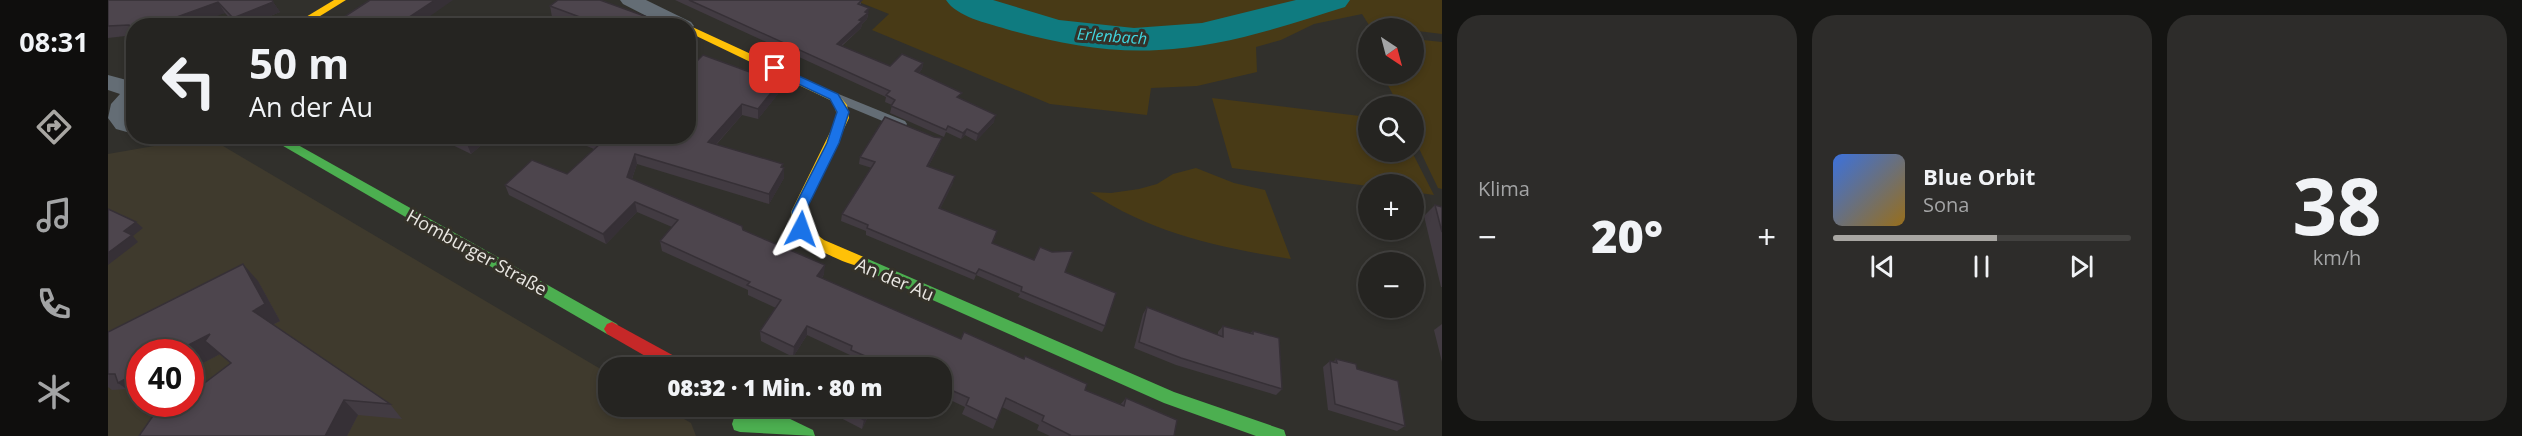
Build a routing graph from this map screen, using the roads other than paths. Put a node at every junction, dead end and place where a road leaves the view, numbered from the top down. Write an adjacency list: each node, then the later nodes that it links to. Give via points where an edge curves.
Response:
1 (341, 0): 3 (street)
2 (630, 0): 4 (street)
3 (310, 18)
4 (667, 18)
5 (696, 31): 8 (street)
6 (108, 82): 7 (street)
7 (126, 89)
8 (834, 97): 11 (lane); 16 (street, An der Au, via 841,105 843,118 798,212 801,229 819,244 1170,398)
9 (126, 102): 10 (street, via 120,109)
10 (122, 127)
11 (909, 128)
12 (287, 144): 13 (street, Homburger Straße)
13 (662, 357)
14 (738, 422): 15 (street, via 786,425)
15 (807, 436)
16 (1278, 436)

